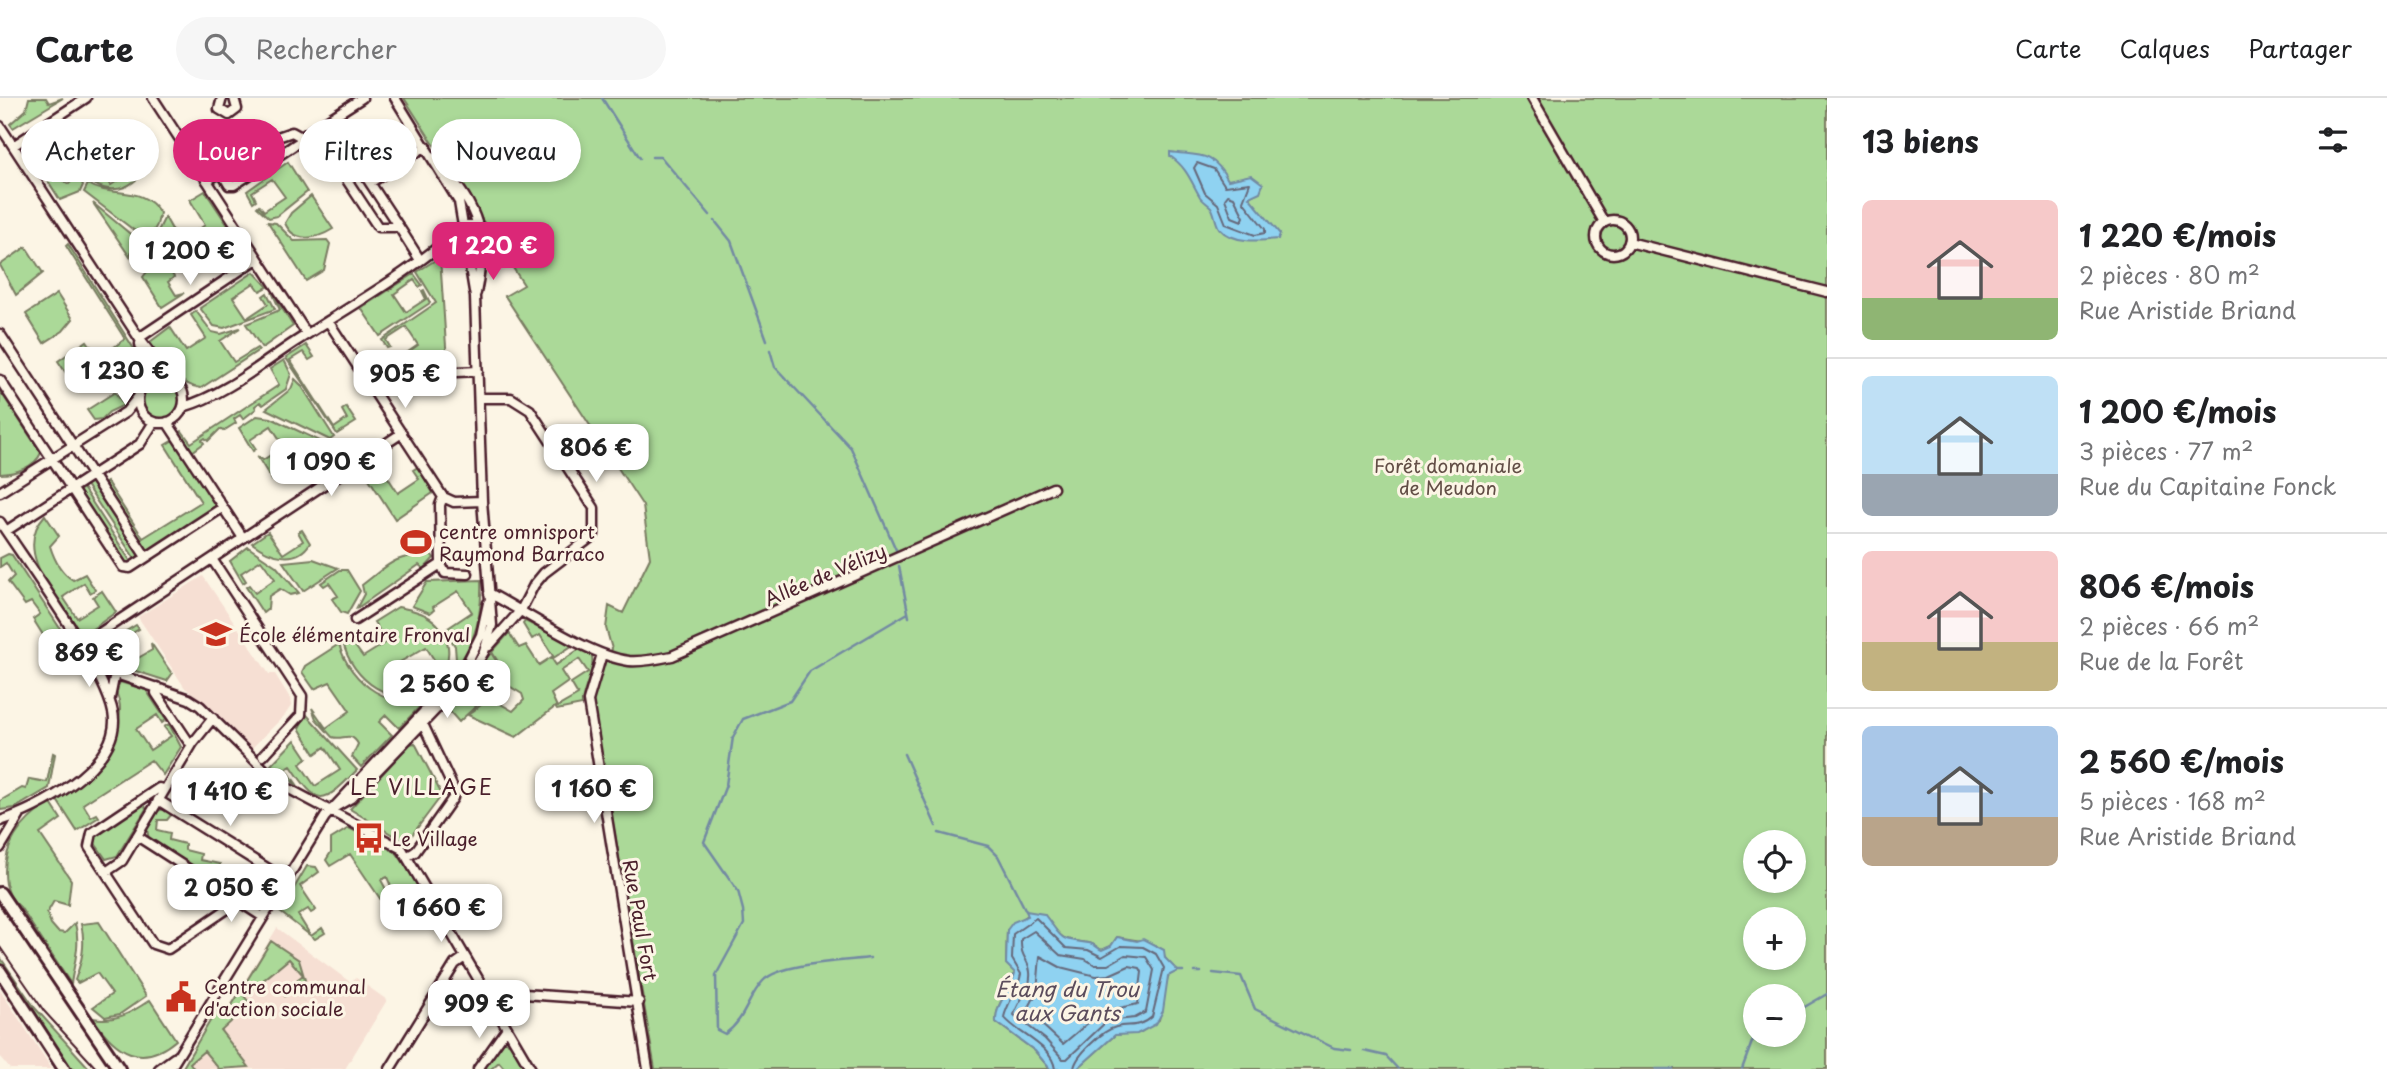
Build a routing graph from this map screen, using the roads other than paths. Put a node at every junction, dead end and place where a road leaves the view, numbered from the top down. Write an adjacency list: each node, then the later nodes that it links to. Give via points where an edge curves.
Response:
1 (86, 98): 11 (street)
2 (153, 98): 10 (street)
3 (222, 98): 4 (street, via 219,109 229,115 237,109)
4 (234, 98)
5 (362, 98): 8 (street)
6 (395, 98): 12 (street)
7 (1532, 98): 19 (street)
8 (329, 119)
9 (0, 126): 11 (street)
10 (173, 129)
11 (13, 146): 33 (street)
12 (426, 146): 13 (street); 18 (street)
13 (431, 153)
14 (221, 172): 14 (street, via 229,185 234,185 301,137 292,132 269,140)
15 (207, 182): 26 (street)
16 (448, 182): 20 (street)
17 (453, 182): 22 (street, via 467,199)
18 (370, 183): 21 (street); 21 (street, via 355,160 339,165 377,227)
19 (1604, 222): 23 (street, via 1622,222); 23 (street, via 1596,232 1603,251 1619,253)
20 (464, 225): 22 (street, via 472,225); 24 (street); 25 (street)
21 (399, 227): 27 (street)
22 (482, 235): 25 (street); 29 (street)
23 (1629, 243): 28 (street)
24 (441, 246): 25 (street); 27 (street)
25 (467, 246): 29 (street)
26 (257, 259): 32 (street); 33 (street)
27 (420, 260): 30 (street)
28 (1827, 292)
29 (475, 297): 34 (street)
30 (327, 321): 32 (street); 38 (street)
31 (0, 334): 47 (street)
32 (307, 334): 42 (street)
33 (139, 338): 35 (street); 37 (street)
34 (478, 371): 38 (street, via 391,376); 41 (street)
35 (169, 378): 37 (street); 39 (street)
36 (0, 380): 48 (street)
37 (149, 380): 40 (street)
38 (374, 389): 46 (street)
39 (184, 395): 42 (street); 43 (street)
40 (138, 397): 44 (street, via 144,415); 47 (street, via 126,412)
41 (479, 398): 54 (street); 64 (street, via 511,398 530,410 594,508 594,535 544,573)
42 (204, 401): 43 (street)
43 (183, 407): 45 (street, via 177,417)
44 (154, 422): 45 (street); 49 (street, via 140,444)
45 (166, 422): 55 (street)
46 (402, 433): 53 (street); 58 (street)
47 (72, 445): 48 (street); 49 (street)
48 (51, 458): 50 (street); 52 (street)
49 (93, 475): 50 (street); 59 (street)
50 (72, 488): 57 (street); 59 (street, via 124,567)
51 (1053, 488): 68 (street, Allée de Vélizy, via 672,656 632,661)
52 (0, 492)
53 (443, 497): 54 (street, via 454,502); 61 (street)
54 (482, 501): 63 (street)
55 (222, 508): 58 (street); 59 (street)
56 (0, 522): 57 (street)
57 (5, 531): 66 (street)
58 (243, 538): 60 (street)
59 (146, 557)
60 (212, 559): 66 (street); 76 (street, via 302,696 297,723)
61 (441, 564): 62 (street, via 445,573); 65 (street)
62 (468, 574)
63 (489, 593): 64 (street, Allée de Vélizy); 67 (street, via 492,625); 74 (street, via 473,654)
64 (521, 610): 67 (street); 68 (street, Allée de Vélizy)
65 (355, 620)
66 (80, 646): 69 (street)
67 (484, 652): 74 (street, via 471,673)
68 (603, 654): 92 (street, Rue Paul Fort, via 588,701)
69 (93, 666): 70 (street); 72 (street)
70 (116, 673): 71 (street); 72 (street)
71 (157, 687): 73 (street, via 189,699); 75 (street, via 156,693)
72 (110, 698): 80 (street, via 114,722 99,760)
73 (213, 718): 75 (street); 79 (street, via 278,783)
74 (420, 720): 79 (street, via 351,798); 84 (street, via 454,790 453,798)
75 (193, 743): 77 (street)
76 (263, 756)
77 (164, 790): 78 (street); 85 (street, via 159,788 92,833 89,847)
78 (158, 800): 82 (street); 86 (street)
79 (330, 810): 84 (street, via 397,845); 86 (street)
80 (20, 815): 81 (street); 83 (street)
81 (0, 821)
82 (137, 836): 85 (street, via 122,861); 88 (street)
83 (0, 848)
84 (408, 856): 90 (street)
85 (106, 872): 88 (street, via 160,948 168,949)
86 (286, 880): 89 (street)
87 (0, 893): 97 (main road)
88 (239, 901): 89 (street)
89 (263, 916): 95 (street)
90 (465, 957): 93 (street); 100 (street, via 455,964)
91 (0, 971): 96 (main road)
92 (639, 1002): 93 (street, via 524,994); 103 (street, Rue Paul Fort)
93 (495, 1009): 94 (street)
94 (507, 1028): 101 (street); 102 (street)
95 (177, 1056): 98 (street); 99 (street)
96 (64, 1069)
97 (119, 1069)
98 (159, 1069)
99 (170, 1069)
100 (390, 1069)
101 (478, 1069)
102 (531, 1069)
103 (648, 1069)

